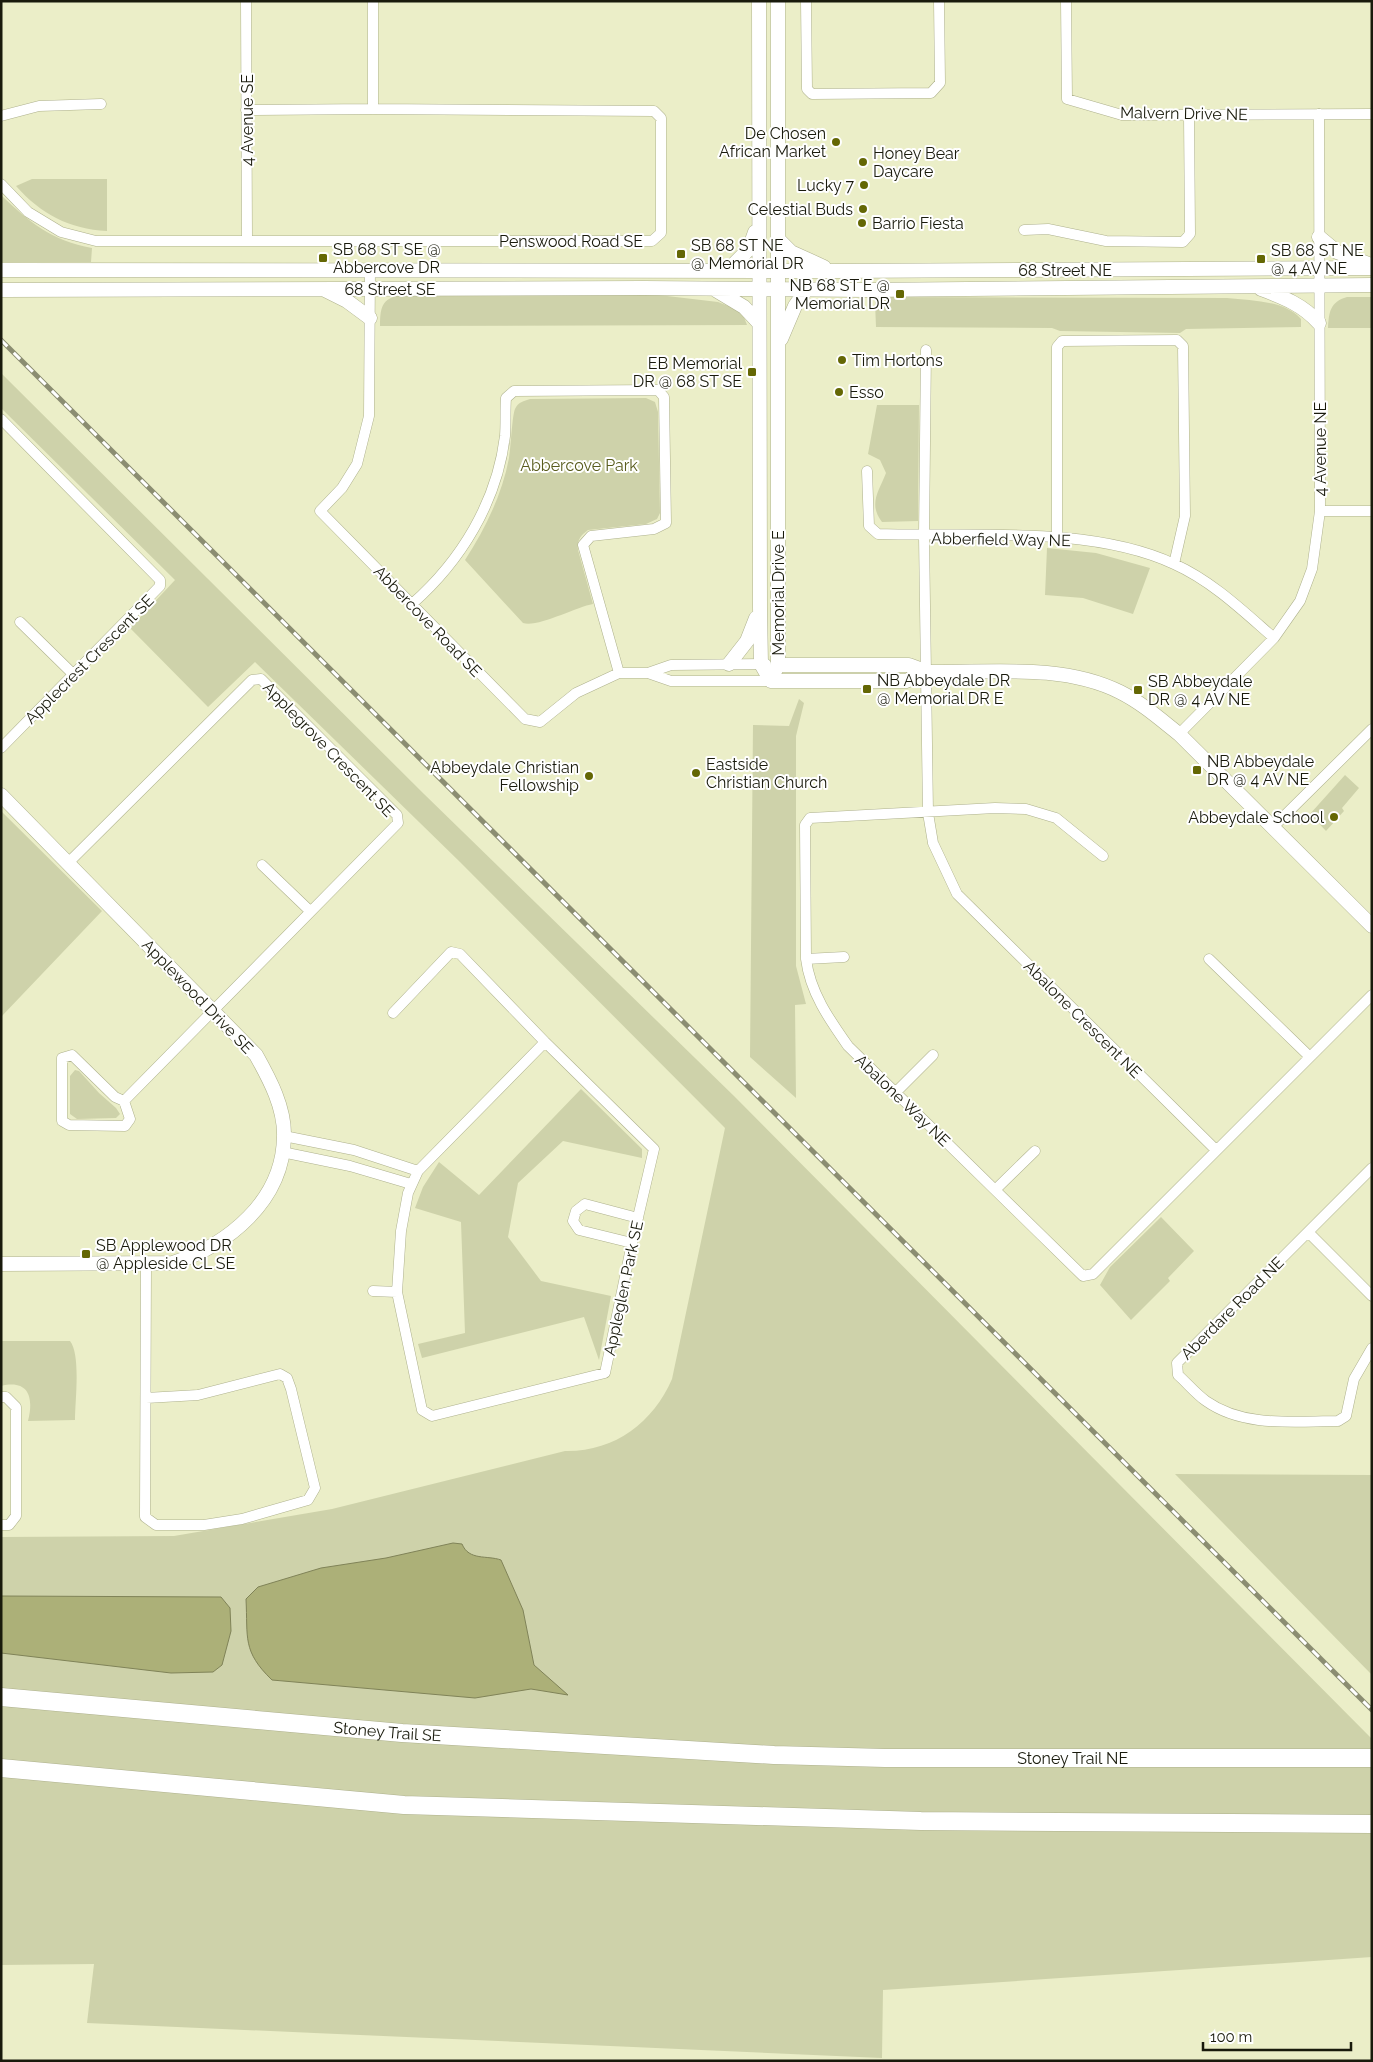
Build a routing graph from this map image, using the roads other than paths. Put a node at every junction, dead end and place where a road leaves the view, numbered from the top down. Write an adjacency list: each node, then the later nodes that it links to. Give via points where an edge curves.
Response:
1 (246, 1): 10 (street, 4 Avenue SE)
2 (373, 1): 9 (street)
3 (758, 1): 16 (main road, Memorial Drive E)
4 (778, 1): 19 (main road, Memorial Drive E)
5 (806, 1): 6 (street, via 806,89 812,94 931,93 940,83)
6 (940, 1)
7 (1066, 1): 13 (street, Malvern Drive NE, via 1067,99 1122,115)
8 (101, 104): 14 (street, via 39,106)
9 (373, 109): 10 (street, Penswood Road SE); 20 (street, Penswood Road SE, via 654,111 661,118 661,232 652,241)
10 (246, 110): 20 (street, 4 Avenue SE)
11 (1319, 114): 12 (street, Malvern Drive NE); 13 (street, Malvern Drive NE); 18 (street, 4 Avenue NE)
12 (1372, 114)
13 (1189, 115): 17 (street, via 1190,234 1183,242 1106,241 1048,229)
14 (1, 116)
15 (1, 184): 20 (street, Penswood Road SE, via 28,212 61,232 96,241)
16 (759, 222): 25 (main road, via 749,249); 26 (main road, Memorial Drive E)
17 (1024, 230)
18 (1320, 237): 21 (main road, via 1337,252); 23 (street, 4 Avenue NE)
19 (778, 239): 27 (main road, Memorial Drive E); 28 (main road, via 791,252)
20 (247, 240)
21 (1372, 267): 23 (main road, 68 Street NE)
22 (370, 269): 24 (main road, 68 Street SE); 25 (main road, 68 Street SE); 34 (street)
23 (1320, 269): 28 (main road, 68 Street NE); 30 (street, 4 Avenue NE)
24 (1, 270)
25 (728, 270): 26 (main road, 68 Street SE)
26 (759, 270): 27 (main road, 68 Street NE); 35 (main road, Memorial Drive E)
27 (778, 270): 28 (main road, 68 Street NE); 36 (main road, Memorial Drive E)
28 (834, 271)
29 (1251, 285): 30 (main road, 68 Street NE); 38 (main road, 68 Street NE); 41 (main road, via 1290,300)
30 (1319, 285): 31 (main road, 68 Street NE); 41 (street, 4 Avenue NE)
31 (1372, 285)
32 (714, 288): 34 (main road, 68 Street SE); 35 (main road, 68 Street SE); 40 (main road, via 744,307)
33 (322, 289): 34 (main road, 68 Street SE); 37 (main road, 68 Street SE); 39 (main road)
34 (370, 289): 39 (street)
35 (759, 289): 36 (main road, 68 Street SE); 40 (main road, Memorial Drive E)
36 (778, 289): 38 (main road, 68 Street NE); 42 (main road, Memorial Drive E)
37 (1, 290)
38 (806, 290): 42 (main road, via 795,306)
39 (370, 318): 51 (street, Abbercove Road SE, via 370,416 363,445 357,464 342,488 320,512)
40 (758, 322): 52 (main road, Memorial Drive E)
41 (1319, 323): 46 (street, 4 Avenue NE)
42 (778, 347): 57 (main road, Memorial Drive E)
43 (926, 350): 48 (street)
44 (1, 419): 61 (street, Applecrest Crescent SE, via 160,580 160,586)
45 (866, 471): 48 (street, via 869,526 878,534)
46 (1320, 511): 47 (street); 54 (street, 4 Avenue NE, via 1318,544 1310,577 1300,601)
47 (1372, 511)
48 (924, 536): 49 (street, Abberfield Way NE); 58 (street, Abberfield Way NE)
49 (1057, 537): 50 (street, Abberfield Way NE, via 1122,547); 50 (street, via 1057,347 1062,340 1177,340 1183,346 1185,516)
50 (1174, 564): 54 (street, Abberfield Way NE, via 1225,595)
51 (412, 604): 59 (street, Abbercove Road SE, via 525,719 540,722 576,693); 59 (street, via 436,583 475,527 494,484 505,436 506,398 514,390 658,390 664,397 666,523 654,529 591,536 583,545)
52 (760, 608): 55 (main road, via 752,633); 56 (main road, Memorial Drive E)
53 (20, 622): 61 (street)
54 (1274, 638): 64 (street, 4 Avenue NE)
55 (730, 664): 56 (street); 60 (street, via 671,665)
56 (761, 664): 57 (street); 62 (main road, Memorial Drive E)
57 (778, 665): 58 (main road, via 909,665); 62 (main road, Memorial Drive E)
58 (928, 672): 62 (main road, via 906,680); 64 (main road, via 1050,673 1085,679 1145,706); 67 (street, Abalone Crescent NE)
59 (619, 673): 60 (street)
60 (648, 673): 62 (street, via 671,681)
61 (73, 674): 65 (street, Applecrest Crescent SE)
62 (770, 681)
63 (1372, 730): 68 (street)
64 (1179, 734): 68 (main road)
65 (1, 748)
66 (1, 795): 70 (main road, Applewood Drive SE)
67 (928, 813): 69 (street, via 1026,809 1056,818); 75 (street, Abalone Way NE, via 810,818 805,825); 87 (street, Abalone Crescent NE, via 933,843 957,894)
68 (1272, 828): 73 (main road)
69 (1103, 856)
70 (69, 862): 72 (street, Applegrove Crescent SE, via 252,680 261,679 397,815 398,823); 78 (main road, Applewood Drive SE)
71 (262, 865): 72 (street)
72 (310, 911): 78 (street, Applegrove Crescent SE)
73 (1372, 926)
74 (844, 956): 75 (street)
75 (806, 959): 83 (street, Abalone Way NE, via 808,974 824,1011 848,1046)
76 (1209, 959): 82 (street)
77 (1372, 995): 82 (street)
78 (212, 1010): 84 (street, Applegrove Crescent SE); 85 (main road, Applewood Drive SE, via 256,1055 280,1107)
79 (392, 1013): 80 (street, via 451,952 460,954)
80 (545, 1042): 92 (street, Appleglen Park SE); 95 (street, Appleglen Park SE, via 654,1149)
81 (933, 1055): 83 (street)
82 (1309, 1056): 87 (street)
83 (895, 1092): 94 (street, Abalone Way NE)
84 (124, 1101): 84 (street, via 130,1119 126,1126 69,1125 62,1121 62,1058 72,1055 115,1097)
85 (284, 1136): 86 (street); 89 (main road, Applewood Drive SE)
86 (354, 1150): 90 (street); 92 (street)
87 (1216, 1150): 94 (street, Abalone Way NE, via 1093,1274 1083,1276)
88 (1034, 1151): 94 (street)
89 (282, 1152): 90 (street); 99 (main road, Applewood Drive SE, via 276,1176 261,1203 236,1230 199,1254 172,1263)
90 (350, 1166): 93 (street)
91 (1372, 1168): 96 (street, Aberdare Road NE)
92 (418, 1172): 93 (street, Appleglen Park SE)
93 (411, 1184): 101 (street, Appleglen Park SE, via 401,1231)
94 (995, 1190)
95 (638, 1218): 97 (street, Appleglen Park SE); 97 (street, via 585,1204 576,1211 574,1221 579,1230)
96 (1308, 1232): 102 (street); 103 (street, Aberdare Road NE, via 1177,1363 1178,1375 1207,1401 1228,1412 1257,1420 1338,1421 1346,1416 1354,1379)
97 (632, 1243): 101 (street, Appleglen Park SE, via 605,1373 432,1416 422,1410)
98 (1, 1264): 99 (main road, Applewood Drive SE)
99 (146, 1264): 105 (street)
100 (373, 1291): 101 (street)
101 (397, 1292)
102 (1372, 1296)
103 (1372, 1348)
104 (1, 1397): 106 (street, via 6,1397 16,1407 16,1516 10,1525)
105 (146, 1398): 105 (street, via 145,1518 156,1525 204,1525 242,1519 308,1500 315,1488 291,1389 287,1378 280,1374 198,1395)
106 (1, 1525)
107 (1, 1697): 108 (highway, Stoney Trail SE, via 402,1733)
108 (774, 1755): 109 (highway, Stoney Trail NE)
109 (1372, 1758)
110 (1, 1768): 111 (highway, via 404,1805 774,1818)
111 (1372, 1824)

